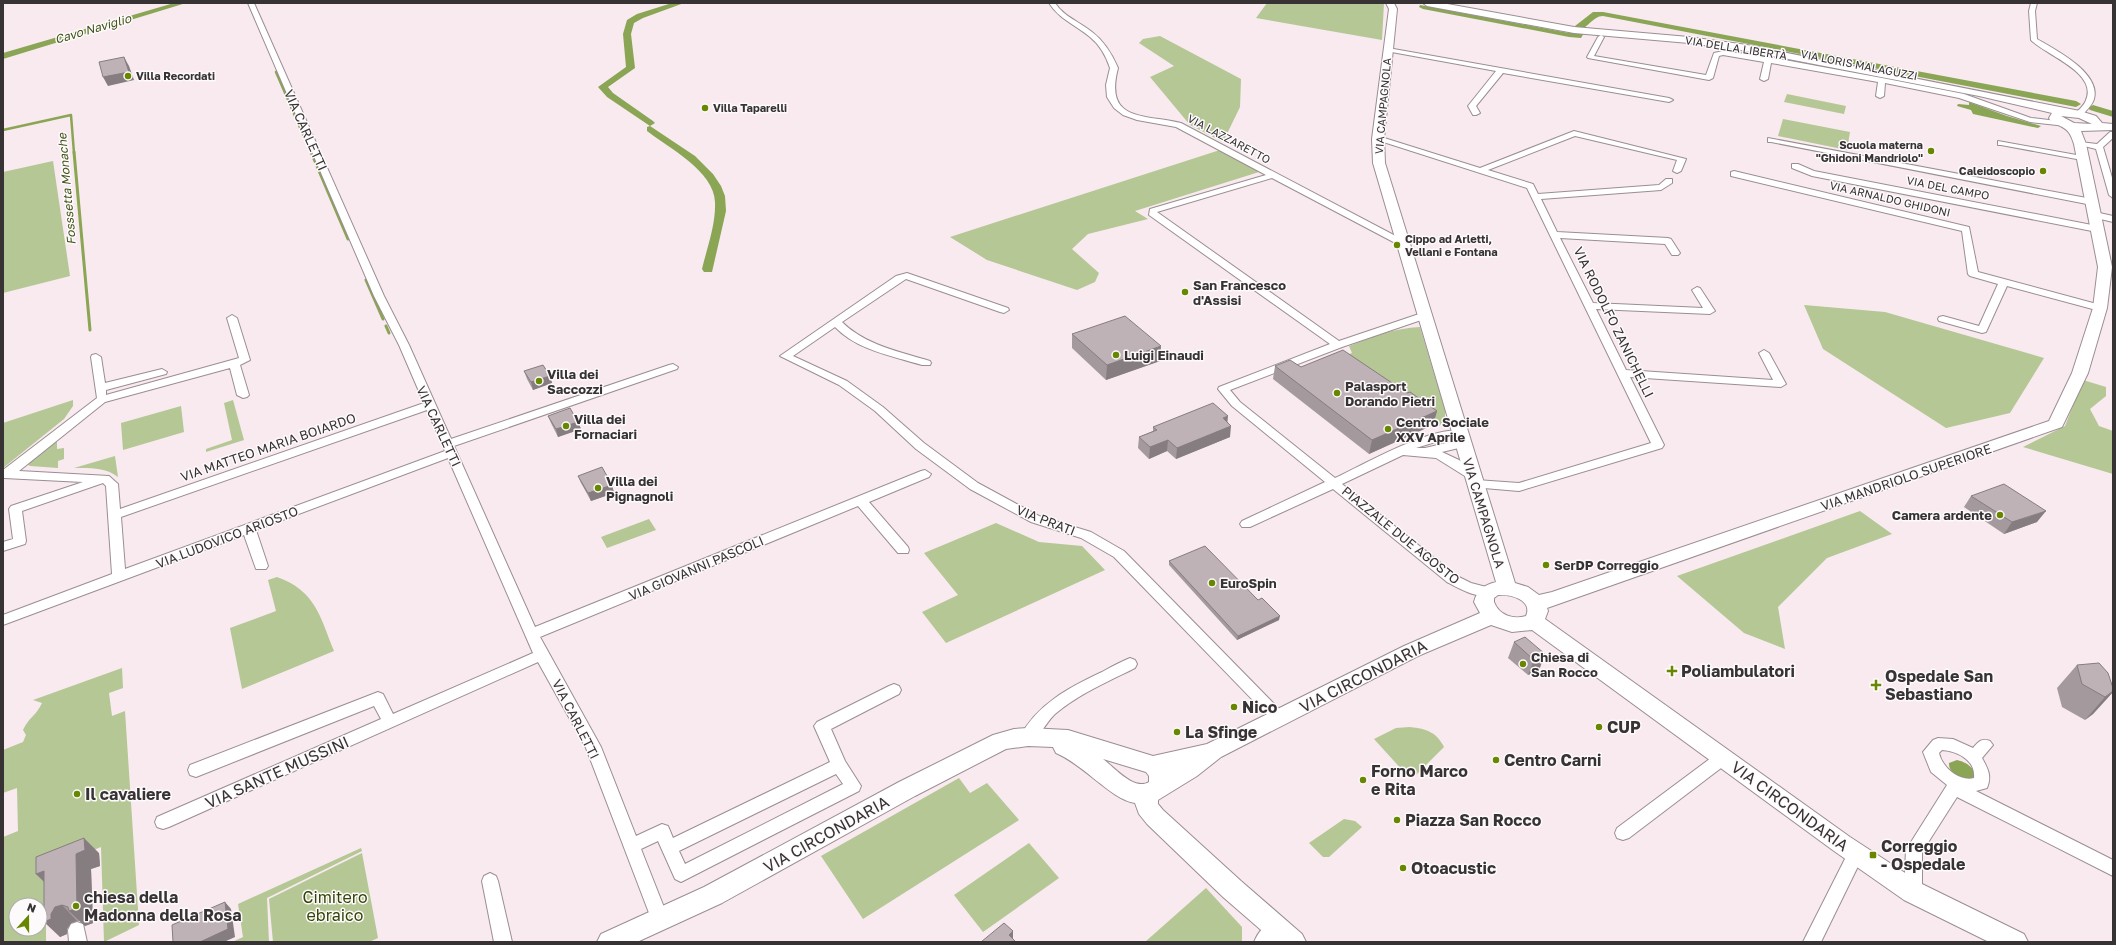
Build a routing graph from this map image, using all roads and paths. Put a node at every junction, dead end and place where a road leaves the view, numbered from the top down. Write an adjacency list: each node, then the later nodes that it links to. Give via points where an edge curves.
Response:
1 (251, 3): 58 (street, VIA CARLETTI, via 379,296)
2 (1052, 3): 30 (street, VIA LAZZARETTO, via 1056,11 1092,35 1102,45 1114,68 1109,81 1113,104 1121,112 1178,125)
3 (1431, 3): 14 (street, VIA DELLA LIBERTÀ, via 1574,30 1747,48 1986,95)
4 (2034, 3): 16 (street, via 2034,40 2074,66 2087,78 2092,90 2091,99)
5 (1395, 5): 7 (street, VIA CAMPAGNOLA)
6 (1601, 37): 8 (street, VIA LORIS MALAGUZZI, via 1590,57 1709,78 1716,54)
7 (1388, 50): 9 (street); 22 (street, VIA CAMPAGNOLA)
8 (1768, 60): 10 (street); 11 (street, VIA LORIS MALAGUZZI)
9 (1502, 69): 13 (street); 15 (street, via 1472,106)
10 (1764, 79)
11 (1882, 80): 12 (street); 18 (street, VIA LORIS MALAGUZZI, via 1961,96 2009,113)
12 (1880, 96)
13 (1669, 100)
14 (2034, 107): 17 (street, VIA DELLA LIBERTÀ); 20 (street, VIA DELLA LIBERTÀ)
15 (1476, 113)
16 (2078, 114): 20 (street)
17 (2054, 117): 18 (street); 20 (street, via 2057,113)
18 (2042, 121): 20 (street, VIA LORIS MALAGUZZI)
19 (2113, 126): 20 (street, VIA DELLA LIBERTÀ)
20 (2079, 130): 24 (street); 25 (street); 34 (street, VIA MANDRIOLO SUPERIORE)
21 (2113, 134): 25 (street)
22 (1378, 140): 27 (street, VIA RODOLFO ZANICHELLI); 37 (street, VIA CAMPAGNOLA, via 1379,163)
23 (1771, 140): 34 (street)
24 (2001, 143)
25 (2099, 147): 32 (street)
26 (1795, 166): 34 (street, VIA DEL CAMPO, via 1812,173)
27 (1482, 170): 28 (street, via 1574,133 1682,159); 33 (street, VIA RODOLFO ZANICHELLI, via 1530,186)
28 (1677, 171)
29 (1734, 174): 39 (street, VIA ARNALDO GHIDONI, via 1966,230 1973,274)
30 (1273, 175): 37 (street, VIA LAZZARETTO); 48 (street, via 1153,211 1153,215)
31 (1669, 181): 33 (street, via 1661,188)
32 (2113, 195)
33 (1537, 197): 36 (street, VIA RODOLFO ZANICHELLI)
34 (2095, 215): 35 (street); 42 (street, VIA MANDRIOLO SUPERIORE, via 2105,267)
35 (2113, 219)
36 (1556, 235): 38 (street, via 1668,241); 41 (street, VIA RODOLFO ZANICHELLI)
37 (1404, 244): 45 (street, VIA CAMPAGNOLA)
38 (1675, 253)
39 (2003, 282): 42 (street, VIA ARNALDO GHIDONI); 46 (street, via 1982,330)
40 (1697, 290): 41 (street, via 1710,311)
41 (1590, 306): 55 (street, VIA RODOLFO ZANICHELLI)
42 (2100, 308): 77 (street, VIA MANDRIOLO SUPERIORE, via 2078,379 2056,424 1554,599)
43 (1004, 310): 47 (street, via 907,276 899,278)
44 (232, 318): 51 (street, via 245,360)
45 (1427, 319): 48 (street); 59 (street, VIA CAMPAGNOLA)
46 (1943, 319)
47 (836, 322): 52 (street, via 850,335); 84 (street, VIA PRATI, via 786,356 843,383 974,486 1035,519 1086,535 1119,554)
48 (1338, 345): 67 (street, PIAZZALE DUE AGOSTO, via 1223,389 1236,404)
49 (1764, 353): 55 (street, via 1781,384)
50 (96, 357): 56 (street)
51 (234, 363): 56 (street); 57 (street)
52 (926, 363)
53 (673, 367): 60 (street, VIA LUDOVICO ARIOSTO)
54 (162, 372): 56 (street)
55 (1623, 373): 66 (street, VIA RODOLFO ZANICHELLI, via 1658,445 1518,487)
56 (100, 394): 63 (street)
57 (243, 395)
58 (430, 405): 60 (street, VIA CARLETTI); 69 (street, VIA MATTEO MARIA BOIARDO)
59 (1462, 439): 61 (street, PIAZZALE DUE AGOSTO, via 1445,436 1418,442); 62 (street, PIAZZALE DUE AGOSTO); 66 (street, VIA CAMPAGNOLA)
60 (450, 448): 71 (street, VIA LUDOVICO ARIOSTO); 80 (street, VIA CARLETTI)
61 (1402, 451): 62 (street, PIAZZALE DUE AGOSTO); 67 (street, PIAZZALE DUE AGOSTO)
62 (1429, 451): 66 (street, PIAZZALE DUE AGOSTO, via 1454,462)
63 (5, 474): 65 (street)
64 (925, 474): 68 (street, VIA GIOVANNI PASCOLI)
65 (105, 479): 69 (street, via 112,484); 72 (street, via 15,509 20,541)
66 (1474, 480): 76 (street, VIA CAMPAGNOLA, via 1484,506)
67 (1336, 483): 70 (street, PIAZZALE DUE AGOSTO); 76 (street, PIAZZALE DUE AGOSTO, via 1452,579 1467,587)
68 (860, 500): 73 (street); 80 (street, VIA GIOVANNI PASCOLI)
69 (115, 515): 75 (street)
70 (1246, 524)
71 (249, 528): 74 (street); 75 (street, VIA LUDOVICO ARIOSTO)
72 (3, 547)
73 (903, 550)
74 (261, 566)
75 (119, 578): 79 (street, VIA LUDOVICO ARIOSTO)
76 (1498, 590): 77 (street, VIA CIRCONDARIA, via 1526,594); 78 (street, via 1485,597 1484,602)
77 (1534, 612): 78 (street, via 1523,625 1513,625); 88 (street, VIA CIRCONDARIA)
78 (1492, 616): 84 (street, VIA CIRCONDARIA, via 1390,661)
79 (3, 620)
80 (532, 634): 81 (street, VIA CARLETTI)
81 (541, 655): 85 (street, VIA SANTE MUSSINI); 96 (street, VIA CARLETTI, via 593,747)
82 (1130, 664): 86 (street, via 1062,700 1044,713 1034,725)
83 (894, 690): 90 (street, via 822,726)
84 (1279, 718): 92 (street, VIA CIRCONDARIA, via 1213,750 1189,769)
85 (390, 722): 91 (street, VIA SANTE MUSSINI, via 378,698); 94 (street, VIA SANTE MUSSINI)
86 (1036, 738): 92 (street, VIA CIRCONDARIA, via 1068,739); 92 (street, via 1077,752 1130,793); 102 (street, VIA CIRCONDARIA, via 1014,738 976,753 712,895)
87 (1985, 745): 89 (street)
88 (1724, 757): 95 (street, VIA CIRCONDARIA); 98 (street, VIA CIRCONDARIA)
89 (1974, 757): 93 (street, via 1982,773 1981,784); 93 (street, via 1967,750 1953,744 1938,744 1931,752 1934,765)
90 (839, 765): 97 (street); 97 (street, via 853,786 681,874)
91 (196, 770)
92 (1149, 777): 103 (street, via 1147,807 1154,817)
93 (1956, 786): 99 (street); 101 (street, via 1914,850)
94 (163, 822)
95 (1623, 833)
96 (630, 846): 97 (street, via 662,831); 102 (street, VIA CARLETTI)
97 (669, 848)
98 (1856, 854): 101 (street, VIA CIRCONDARIA); 106 (street, VIA CIRCONDARIA)
99 (2113, 868)
100 (490, 881): 104 (street)
101 (1912, 892): 107 (street, VIA CIRCONDARIA)
102 (660, 920): 105 (street, VIA CIRCONDARIA)
103 (1277, 937)
104 (503, 942)
105 (610, 942)
106 (1812, 942)
107 (2015, 942)

